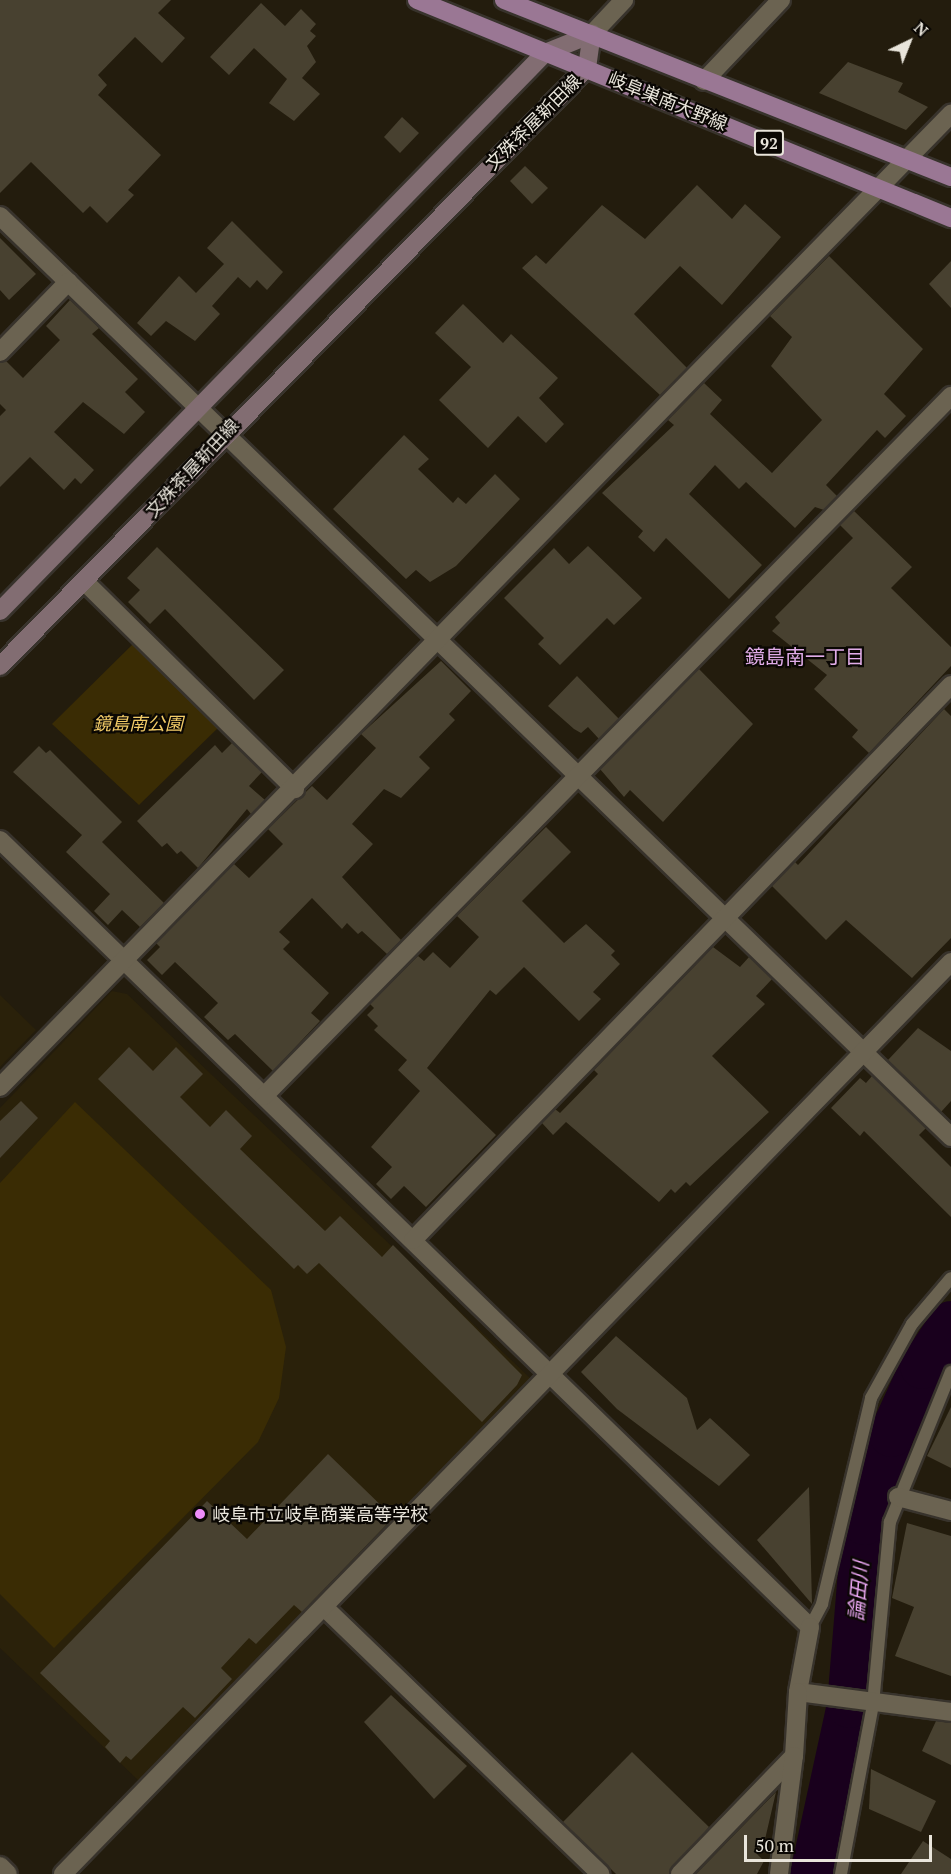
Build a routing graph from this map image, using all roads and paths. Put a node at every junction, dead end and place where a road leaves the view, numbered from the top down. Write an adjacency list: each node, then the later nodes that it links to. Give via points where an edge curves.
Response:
1 (417, 0): 6 (main road, 岐阜巣南大野線 / 92)
2 (504, 0): 5 (main road, 岐阜巣南大野線 / 92)
3 (624, 0): 5 (street)
4 (781, 0): 8 (street)
5 (592, 34): 6 (main road, 文殊茶屋新田線); 7 (main road, 文殊茶屋新田線); 8 (main road, 岐阜巣南大野線 / 92)
6 (544, 53): 7 (main road, 岐阜巣南大野線 / 92); 18 (main road, 文殊茶屋新田線)
7 (587, 68): 12 (main road, 岐阜巣南大野線 / 92); 19 (main road, 文殊茶屋新田線)
8 (704, 81): 10 (main road, 岐阜巣南大野線 / 92)
9 (951, 114): 10 (street)
10 (908, 160): 11 (main road, 岐阜巣南大野線 / 92); 12 (street)
11 (951, 177)
12 (880, 189): 14 (main road, 岐阜巣南大野線 / 92); 22 (street)
13 (0, 216): 15 (street)
14 (951, 218)
15 (68, 282): 16 (street); 18 (street)
16 (0, 352)
17 (951, 396): 25 (street)
18 (198, 410): 19 (street); 21 (main road, 文殊茶屋新田線)
19 (224, 434): 20 (main road, 文殊茶屋新田線); 22 (street)
20 (85, 582): 23 (main road, 文殊茶屋新田線); 26 (street)
21 (0, 611)
22 (437, 644): 25 (street); 26 (street)
23 (0, 666)
24 (951, 685): 28 (street)
25 (577, 779): 28 (street); 33 (street)
26 (296, 789): 29 (street)
27 (0, 840): 29 (street)
28 (723, 919): 31 (street); 35 (street)
29 (124, 959): 32 (street); 33 (street)
30 (951, 962): 31 (street)
31 (862, 1053): 34 (street); 38 (street)
32 (0, 1087)
33 (264, 1096): 35 (street)
34 (951, 1137)
35 (413, 1240): 38 (street)
36 (951, 1278): 42 (lane, via 912,1324 871,1398 822,1604)
37 (951, 1372): 39 (lane)
38 (552, 1375): 41 (street); 42 (street)
39 (898, 1497): 40 (street); 44 (lane, via 890,1522)
40 (951, 1511)
41 (325, 1608): 49 (street); 50 (street)
42 (810, 1627): 43 (street)
43 (806, 1693): 44 (street); 46 (street)
44 (869, 1704): 45 (street); 53 (lane)
45 (951, 1712)
46 (794, 1756): 51 (street); 52 (street)
47 (0, 1866): 48 (street)
48 (8, 1874)
49 (63, 1874)
50 (600, 1874)
51 (680, 1874)
52 (779, 1874)
53 (842, 1874)

